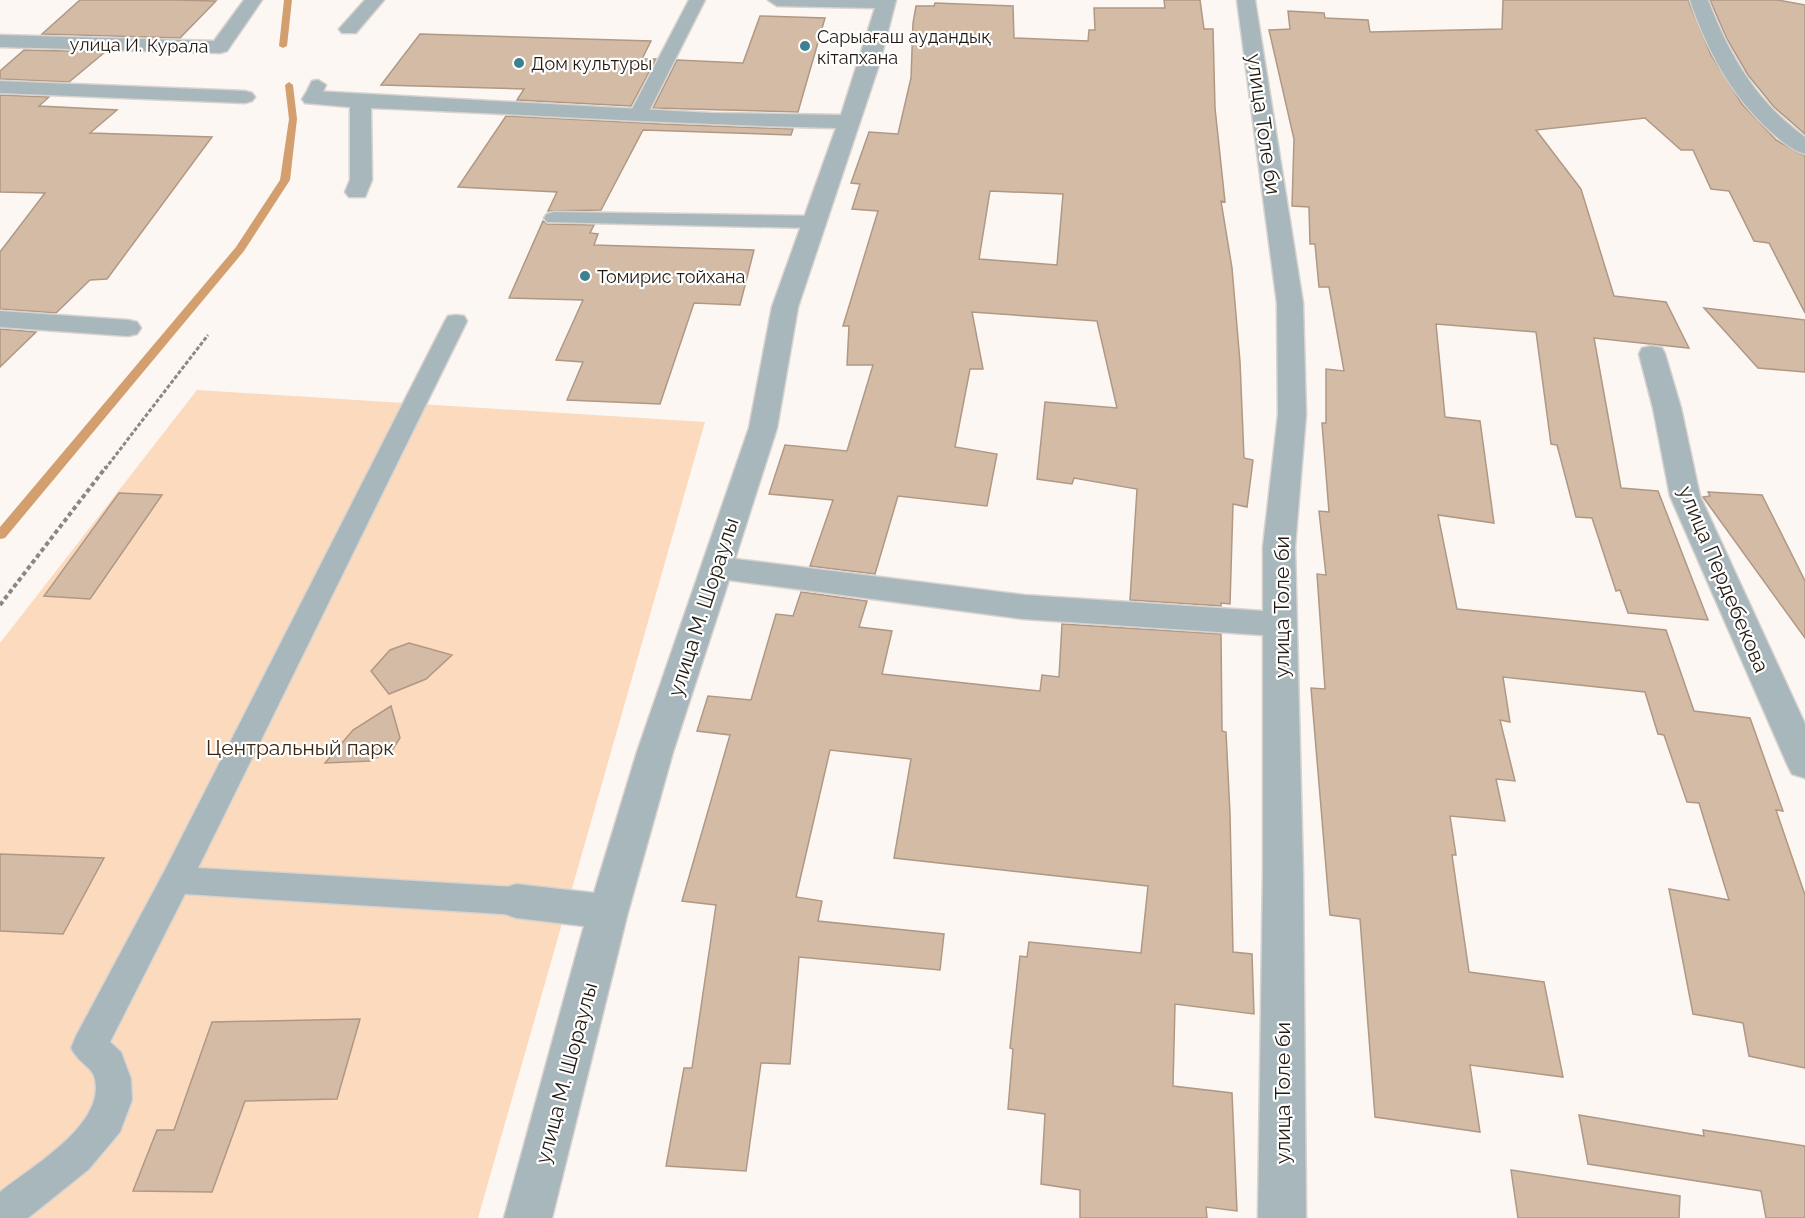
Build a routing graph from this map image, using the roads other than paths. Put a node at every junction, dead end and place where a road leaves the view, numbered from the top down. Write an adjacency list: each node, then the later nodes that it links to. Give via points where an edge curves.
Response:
1 (253, 0): 9 (street, улица И. Курала, via 220,47)
2 (375, 0): 8 (street)
3 (697, 0): 14 (lane)
4 (777, 0): 7 (street)
5 (1246, 0): 25 (street, улица Толе би, via 1290,303 1292,416 1279,547)
6 (1699, 0): 16 (street, via 1732,75 1759,110)
7 (886, 1): 15 (street, улица М. Шораулы)
8 (349, 28)
9 (0, 41)
10 (0, 87): 12 (street)
11 (316, 91): 13 (street, via 312,99)
12 (245, 96)
13 (360, 102): 14 (street); 17 (street, via 361,180)
14 (639, 113): 15 (street)
15 (849, 122): 19 (street, улица М. Шораулы)
16 (1805, 147)
17 (357, 192)
18 (554, 218): 19 (lane)
19 (814, 222): 24 (street, улица М. Шораулы, via 785,307 763,428)
20 (0, 319): 22 (street)
21 (456, 321): 27 (lane)
22 (128, 328)
23 (1652, 354): 26 (street, улица Пердебекова, via 1685,496)
24 (716, 567): 25 (street, via 1023,607); 29 (street, улица М. Шораулы)
25 (1279, 624): 32 (street, улица Толе би)
26 (1805, 764)
27 (176, 880): 28 (lane); 30 (lane, via 89,1048 108,1063 115,1088 113,1109 95,1138)
28 (516, 901): 29 (street)
29 (608, 912): 31 (street, улица М. Шораулы)
30 (0, 1217)
31 (528, 1218)
32 (1282, 1218)

